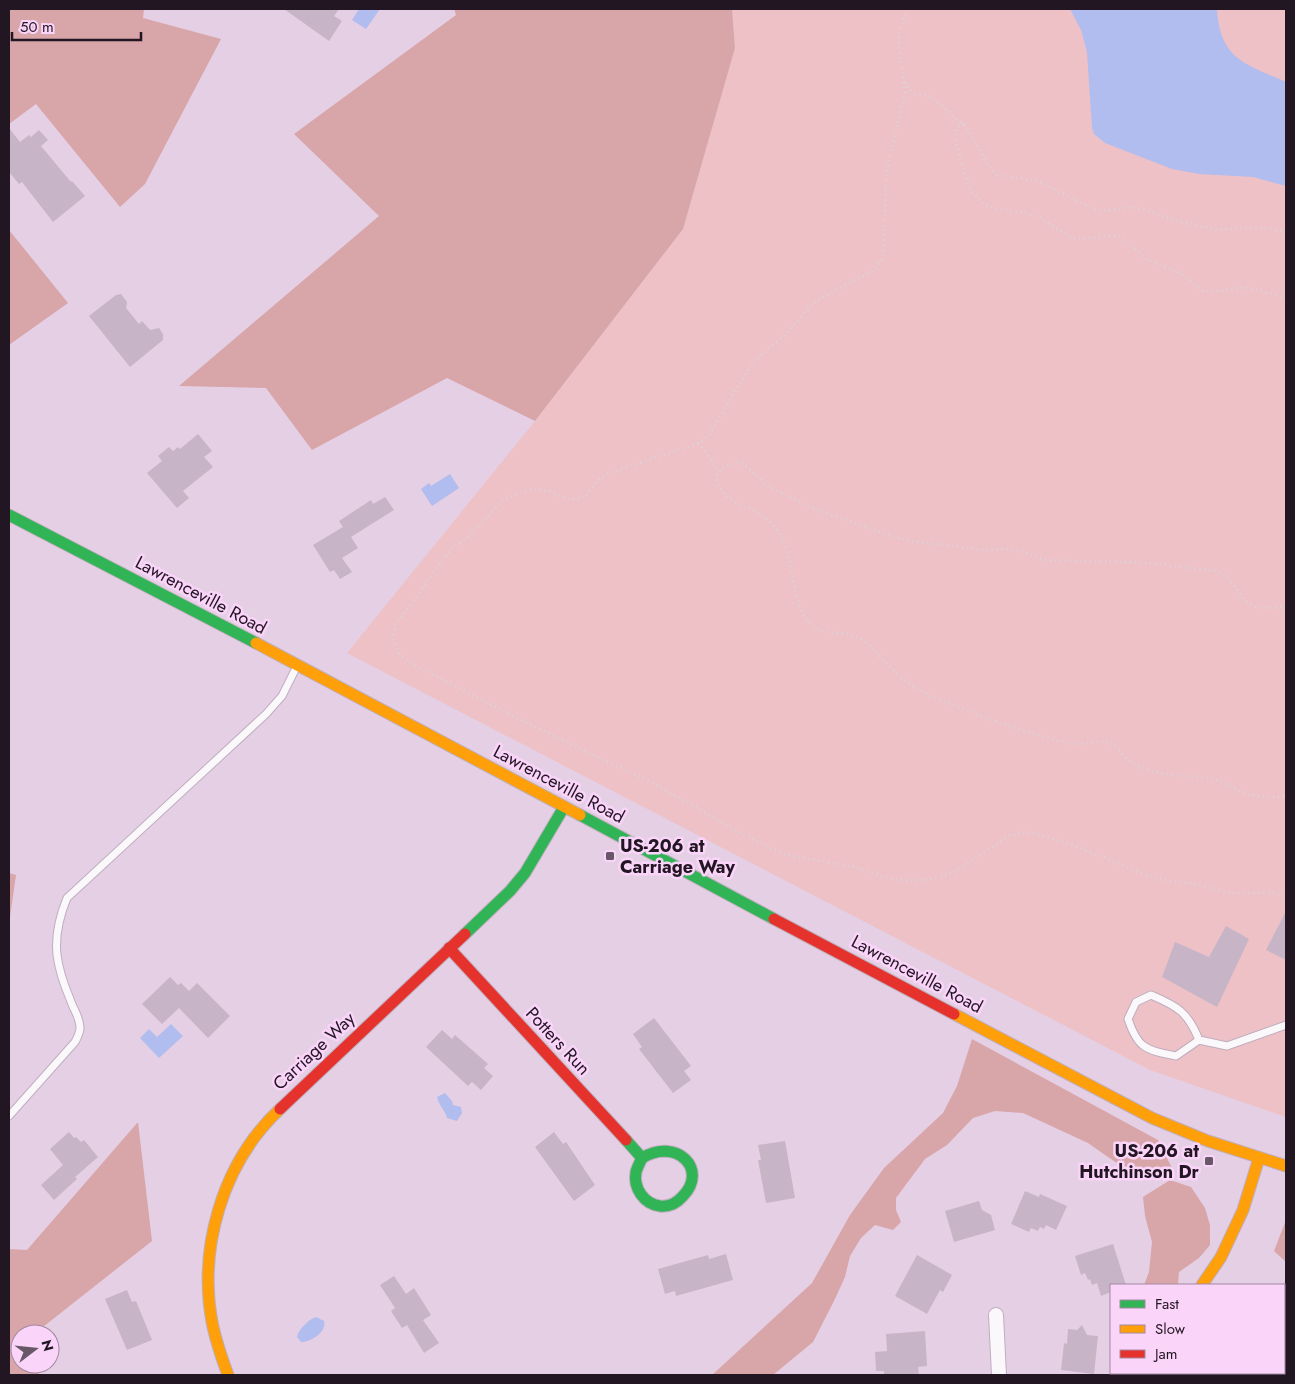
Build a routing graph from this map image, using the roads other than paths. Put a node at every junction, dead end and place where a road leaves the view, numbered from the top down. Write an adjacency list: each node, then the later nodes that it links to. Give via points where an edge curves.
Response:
1 (9, 515): 2 (main road, Lawrenceville Road)
2 (298, 665): 3 (main road, Lawrenceville Road); 7 (lane, via 282,696 266,714 67,898 57,934 57,953 80,1031 75,1042)
3 (564, 807): 4 (main road, Carriage Way, via 525,873); 9 (main road, Lawrenceville Road, via 1096,1090 1152,1118)
4 (449, 948): 8 (main road, Potters Run); 13 (main road, Carriage Way, via 270,1118 251,1142 232,1176 213,1234 209,1268 214,1333)
5 (1286, 1025): 6 (lane, via 1226,1046)
6 (1199, 1040): 6 (lane, via 1192,1024 1175,1005 1151,995 1136,1002 1128,1018 1134,1036 1149,1051 1176,1056)
7 (9, 1116)
8 (642, 1158): 8 (main road, via 634,1176 640,1194 647,1201 666,1206 683,1198 692,1181 683,1156 667,1149 657,1149)
9 (1259, 1158): 10 (main road, Lawrenceville Road); 11 (main road, via 1244,1210 1221,1257)
10 (1286, 1166)
11 (1203, 1284)
12 (996, 1315): 14 (street)
13 (228, 1375)
14 (999, 1375)

